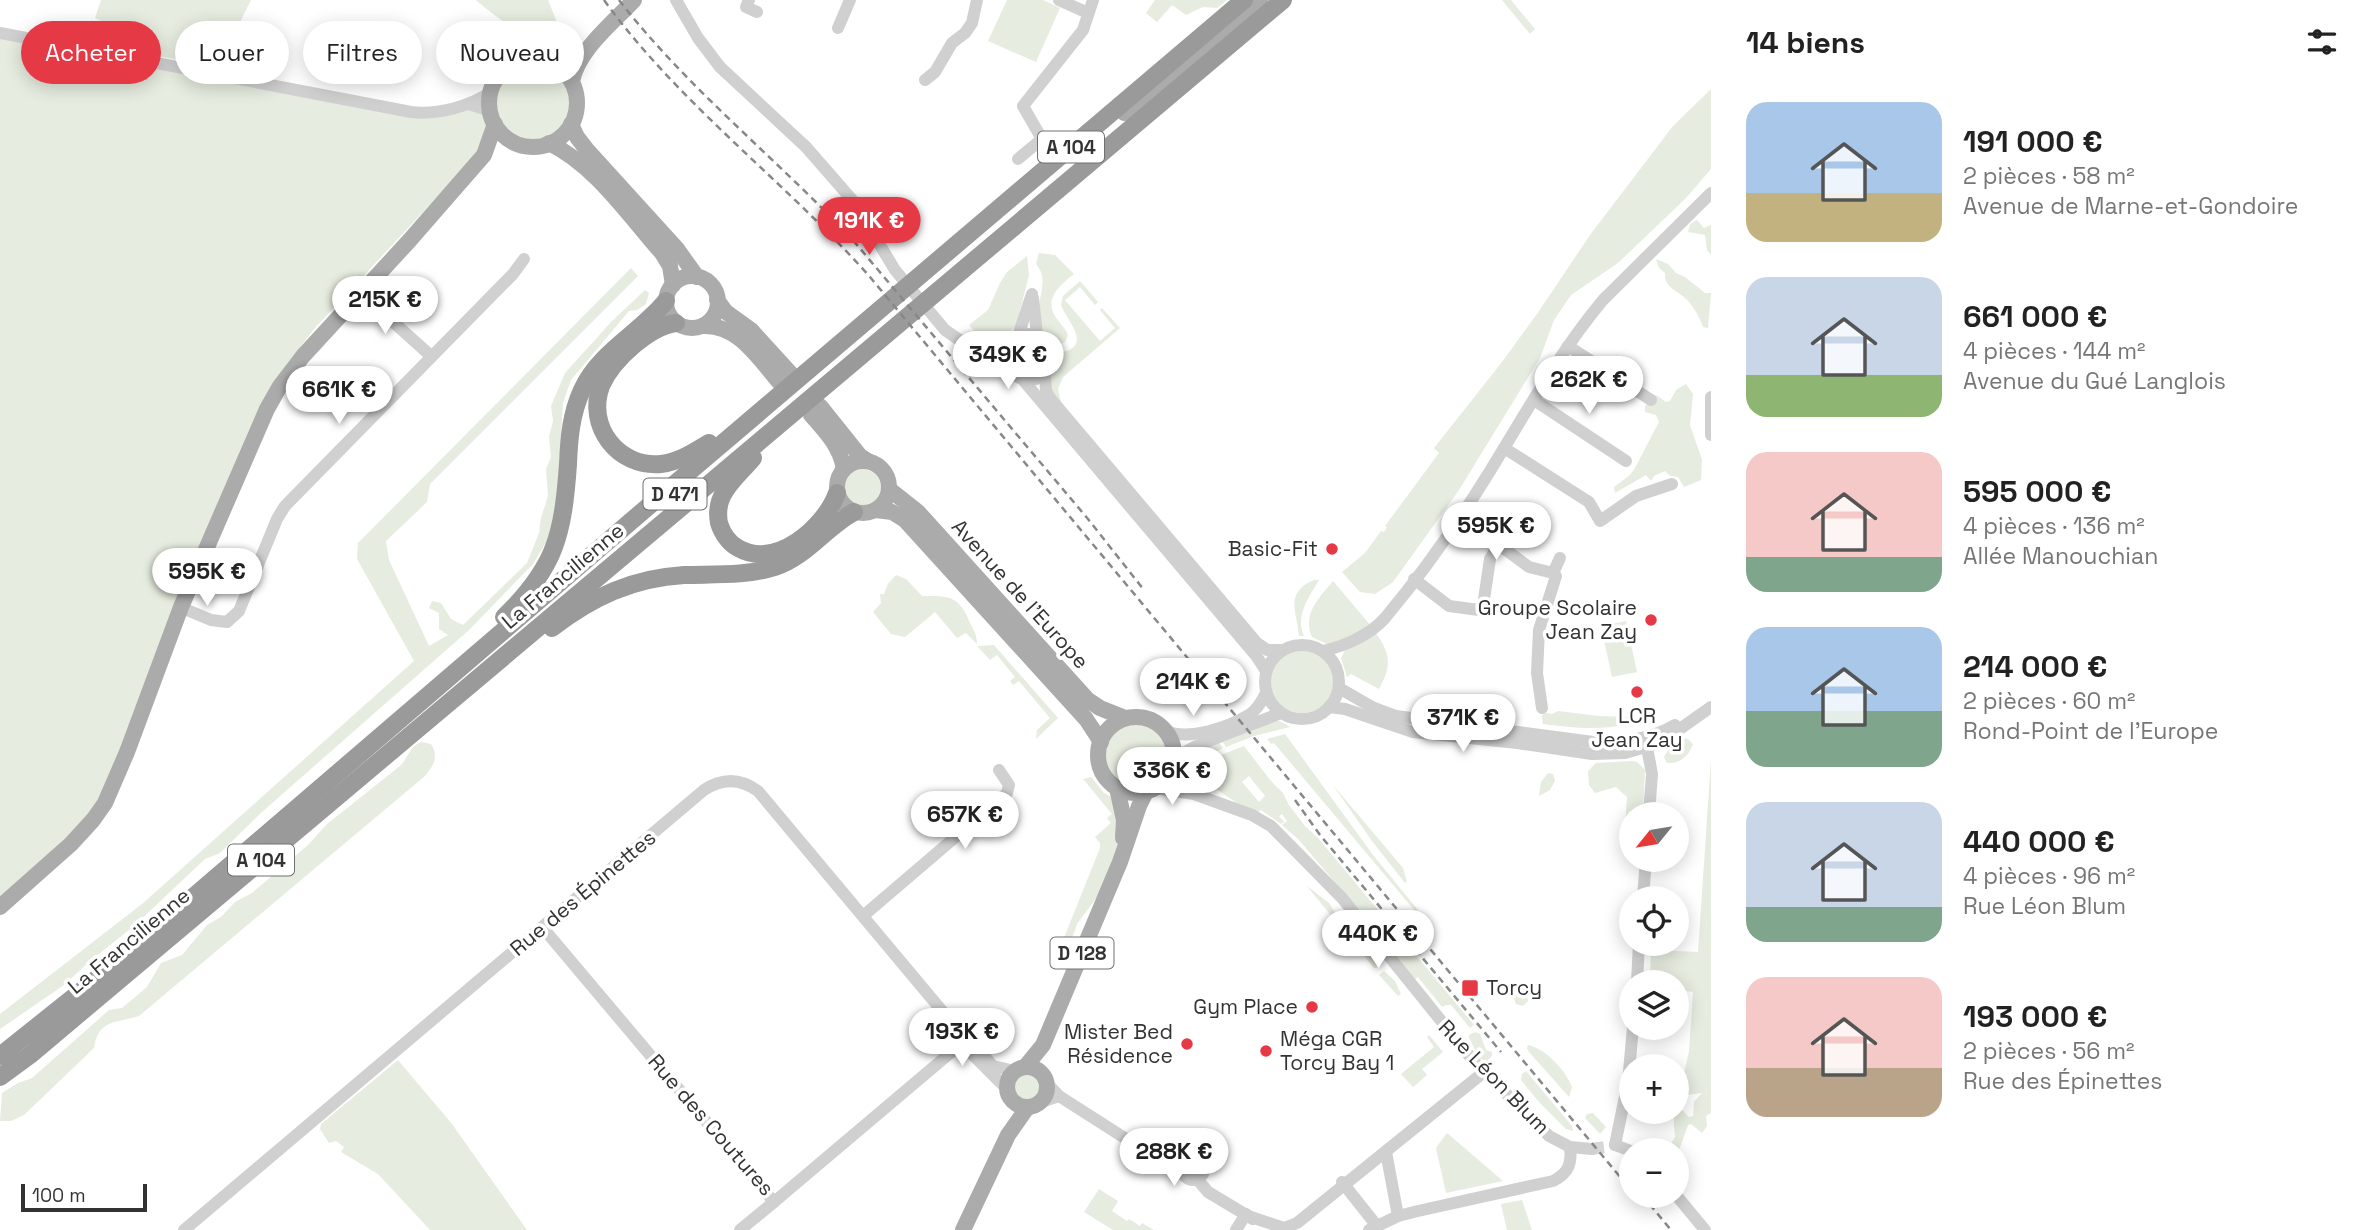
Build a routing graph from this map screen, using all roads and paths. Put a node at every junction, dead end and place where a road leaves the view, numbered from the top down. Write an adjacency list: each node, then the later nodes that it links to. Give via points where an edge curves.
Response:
1 (749, 0): 11 (street, via 746,7)
2 (850, 0): 13 (street)
3 (977, 0): 16 (street, via 972,23)
4 (1059, 0): 12 (street)
5 (1093, 0): 12 (street)
6 (1244, 0): 30 (highway, La Francilienne / A 104)
7 (1260, 0): 30 (main road)
8 (1283, 0): 30 (highway, La Francilienne / A 104)
9 (629, 1): 15 (main road)
10 (676, 2): 39 (street, via 720,67 806,147 854,202 895,270 945,330 968,343)
11 (757, 12)
12 (1088, 13): 26 (street, via 1083,30 1023,106 1042,139)
13 (838, 28)
14 (0, 33): 20 (street, via 411,112 426,114)
15 (584, 49)
16 (925, 79)
17 (495, 84): 19 (main road)
18 (573, 84): 22 (main road, via 577,106)
19 (491, 92): 20 (street); 21 (main road)
20 (469, 104): 21 (street)
21 (493, 117): 23 (main road); 25 (main road)
22 (571, 124): 24 (main road); 29 (main road, via 587,150)
23 (512, 141): 24 (main road, via 530,146); 25 (main road)
24 (549, 144): 32 (main road, via 589,171 662,253 670,266)
25 (484, 155): 31 (main road)
26 (1018, 159)
27 (1711, 193): 38 (street, via 1603,300)
28 (524, 259): 40 (street)
29 (697, 277): 32 (main road, via 684,278); 33 (main road, via 709,283)
30 (924, 286): 46 (highway, La Francilienne / A 104)
31 (361, 293): 40 (street); 59 (main road, via 279,386)
32 (669, 293): 34 (main road, via 668,313); 73 (highway, via 602,360 582,390 572,422 563,521 548,565 519,602 455,663)
33 (717, 300): 35 (main road, via 714,315); 35 (main road, via 751,330 785,378 731,331)
34 (676, 323): 35 (main road, via 689,328); 48 (highway, via 643,338 607,375 597,404 604,436 626,457 654,464 673,462)
35 (703, 326)
36 (1037, 335): 37 (street); 37 (street, via 1032,294); 41 (street, via 1052,350 1052,363)
37 (1018, 336): 39 (street)
38 (1568, 345): 44 (street); 45 (street)
39 (1007, 350): 42 (street, via 1007,365)
40 (431, 356): 65 (street, via 285,506 234,617 227,622 211,620)
41 (1045, 374): 42 (street); 68 (street, via 1050,398 1256,643 1267,650)
42 (1023, 380): 72 (street)
43 (1711, 397): 47 (street)
44 (1534, 400): 49 (street); 51 (street)
45 (1651, 400)
46 (774, 413): 48 (highway, La Francilienne / A 104); 55 (highway, via 724,492 718,515 725,536 749,553 778,551 821,520); 62 (main road, D 471, via 589,566); 66 (highway, La Francilienne / A 104, via 663,520)
47 (1711, 435)
48 (729, 437): 62 (highway, La Francilienne / A 104)
49 (1504, 448): 53 (street, via 1589,502 1601,521 1636,496); 58 (street)
50 (867, 461): 52 (main road); 52 (main road, Avenue de l'Europe, via 816,411); 54 (main road, Avenue de l'Europe, via 886,474)
51 (1626, 461)
52 (844, 469): 55 (main road)
53 (1672, 484)
54 (889, 489): 56 (main road); 82 (main road, Avenue de l'Europe, via 918,512 1088,700)
55 (837, 493): 57 (main road, via 843,505)
56 (876, 510): 57 (main road, Avenue de l'Europe); 85 (main road, Avenue de l'Europe, via 899,515 922,536 1086,719)
57 (854, 512): 66 (highway, via 778,566 753,573 636,582 602,595 543,636)
58 (1461, 517): 60 (street); 64 (street)
59 (210, 543): 65 (main road); 70 (main road)
60 (1499, 544): 63 (street, via 1529,567); 64 (street, via 1490,559 1479,610 1449,606)
61 (1560, 558): 63 (street)
62 (573, 572): 73 (highway, La Francilienne / A 104)
63 (1553, 573): 79 (street, via 1555,583 1537,651)
64 (1414, 579): 67 (street, via 1381,623)
65 (187, 610): 70 (main road)
66 (520, 641): 105 (highway, La Francilienne / A 104)
67 (1346, 644): 69 (street); 71 (street)
68 (1281, 650): 69 (street, via 1303,644); 72 (street)
69 (1323, 651): 71 (street)
70 (163, 657): 94 (main road, via 93,820)
71 (1334, 663): 74 (street)
72 (1266, 671): 75 (street)
73 (447, 679): 101 (highway, La Francilienne / A 104, via 114,965)
74 (1339, 688): 77 (street); 86 (street, via 1383,712 1410,719)
75 (1266, 693): 80 (street); 81 (street)
76 (1711, 697): 86 (street)
77 (1329, 707): 80 (street, via 1307,719); 86 (street, via 1413,732 1565,752 1612,754)
78 (1711, 707): 86 (street, via 1675,735)
79 (1542, 708)
80 (1281, 713): 81 (street)
81 (1257, 717): 84 (street)
82 (1125, 719): 83 (main road, via 1147,719); 85 (main road, via 1110,727)
83 (1166, 731): 84 (street, via 1182,736); 87 (main road)
84 (1222, 732): 87 (street)
85 (1101, 742): 89 (main road, via 1101,770)
86 (1646, 743): 92 (street, via 1652,774)
87 (1173, 764): 90 (main road, via 1165,780); 91 (street, Rue Léon Blum, via 1178,784)
88 (999, 770): 95 (street, via 1009,785 1007,793)
89 (1117, 788): 90 (main road, via 1131,793); 93 (main road, D 128, via 1124,820)
90 (1151, 790): 91 (street, Rue Léon Blum); 93 (main road, D 128)
91 (1194, 794): 104 (street, Rue Léon Blum, via 1252,815 1280,835 1342,898)
92 (1650, 802)
93 (1120, 862): 100 (main road, D 128)
94 (0, 908)
95 (863, 916): 96 (street, Rue des Épinettes, via 758,791 727,780 704,790); 97 (street, Rue des Épinettes)
96 (543, 928): 116 (street, Rue des Coutures); 121 (street, Rue des Épinettes)
97 (953, 1024): 99 (street, Rue des Épinettes); 102 (street, Rue des Épinettes)
98 (1632, 1040): 110 (street, via 1628,1082 1610,1146)
99 (962, 1043): 102 (street, Rue des Épinettes, via 967,1042); 108 (street, Rue des Épinettes); 116 (street, Rue des Coutures)
100 (1043, 1045): 103 (main road, D 128); 106 (main road, D 128)
101 (0, 1056)
102 (993, 1066): 103 (street, Rue des Épinettes)
103 (1020, 1069): 106 (main road, via 1035,1069); 108 (main road, via 1008,1079)
104 (1484, 1072): 109 (street, Rue Léon Blum, via 1549,1136); 112 (street)
105 (0, 1077)
106 (1045, 1079): 107 (street); 108 (main road, via 1047,1093)
107 (1059, 1096): 108 (street); 113 (street)
108 (1022, 1100): 123 (main road)
109 (1570, 1147): 111 (street, Rue Léon Blum); 119 (street, via 1569,1168 1553,1181)
110 (1619, 1148)
111 (1592, 1149)
112 (1386, 1152): 115 (street); 119 (street)
113 (1182, 1169): 114 (street, via 1187,1178); 114 (street, via 1188,1159 1198,1159 1204,1170)
114 (1197, 1179): 118 (street, via 1208,1192)
115 (1344, 1184): 118 (street, via 1301,1220 1284,1227); 120 (street)
116 (774, 1202): 122 (street)
117 (1687, 1208): 126 (street)
118 (1247, 1215): 124 (street); 125 (street)
119 (1398, 1216): 120 (street)
120 (1373, 1228)
121 (184, 1230)
122 (740, 1230)
123 (963, 1230)
124 (1236, 1230)
125 (1269, 1230)
126 (1705, 1230)

